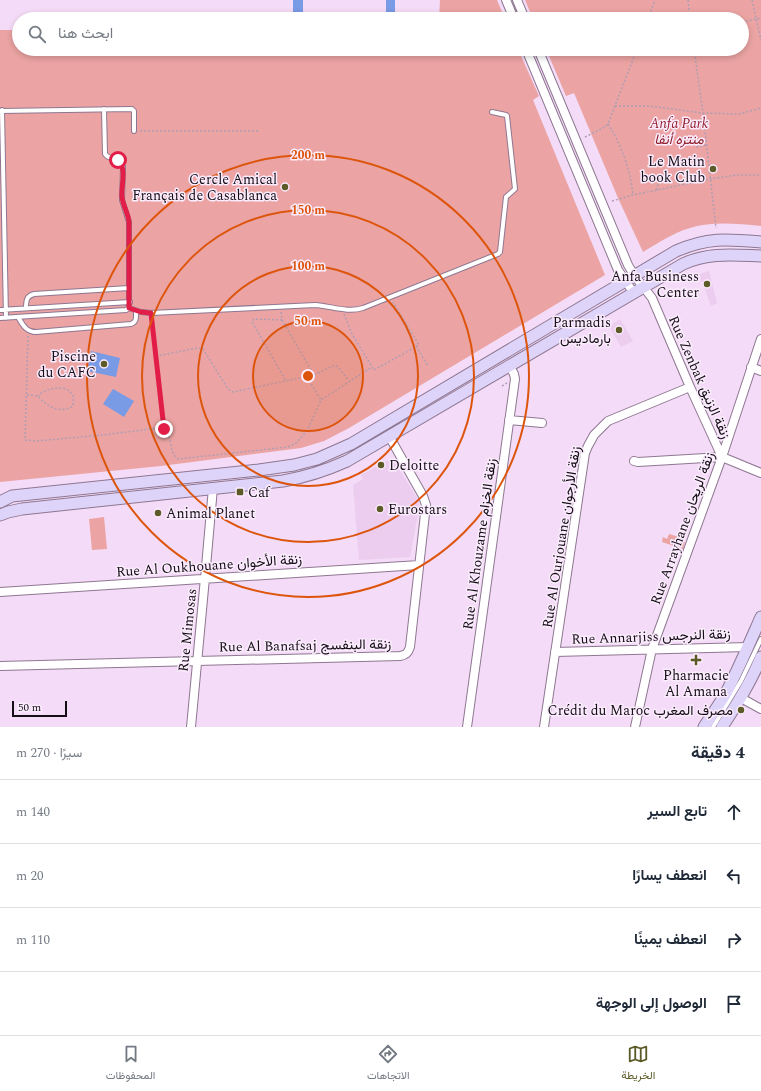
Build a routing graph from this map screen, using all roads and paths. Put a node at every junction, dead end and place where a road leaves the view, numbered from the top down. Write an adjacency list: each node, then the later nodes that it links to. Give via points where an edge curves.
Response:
1 (506, 0): 6 (street)
2 (518, 0): 7 (street)
3 (656, 0): 8 (path)
4 (688, 0): 9 (path)
5 (752, 0): 11 (path)
6 (511, 12)
7 (522, 12)
8 (651, 12)
9 (689, 12)
10 (761, 18): 11 (path)
11 (756, 19): 12 (path); 13 (path)
12 (749, 20)
13 (761, 40)
14 (529, 56): 39 (street, via 615,263 620,273)
15 (541, 56): 39 (street, via 628,265)
16 (634, 56): 18 (path)
17 (695, 56): 23 (path)
18 (615, 106): 23 (path, via 649,106); 24 (path)
19 (761, 108): 23 (path, via 740,114)
20 (104, 109): 21 (lane); 26 (lane, via 133,109); 40 (lane, via 105,154 118,160 123,167 122,195 129,222)
21 (1, 110): 51 (lane)
22 (492, 112): 42 (lane, via 507,116 515,189 506,197 500,252)
23 (703, 113): 28 (path)
24 (608, 124): 27 (path); 34 (path, via 626,158)
25 (260, 131): 26 (path)
26 (134, 132)
27 (585, 137)
28 (706, 145): 29 (path); 31 (path)
29 (696, 148)
30 (761, 176): 31 (path, via 738,175)
31 (710, 179): 33 (path); 36 (path)
32 (658, 183): 33 (path)
33 (657, 190): 34 (path)
34 (633, 195): 35 (path)
35 (612, 201)
36 (716, 228)
37 (761, 242): 39 (main road, via 716,240 695,244 676,251)
38 (761, 256): 41 (main road, via 722,254 699,257)
39 (630, 278): 41 (street, Rue Zenbak زنقة الزنبق); 86 (main road, via 350,444 317,459 259,470)
40 (129, 288): 43 (lane); 47 (lane, via 34,294 28,297)
41 (638, 290): 64 (main road); 73 (street, Rue Zenbak زنقة الزنبق, via 647,291 652,298)
42 (390, 297): 49 (lane, via 359,309); 62 (path, via 419,345)
43 (130, 302): 44 (lane); 48 (lane)
44 (110, 303): 45 (lane); 53 (lane)
45 (62, 306): 47 (lane); 55 (lane)
46 (280, 306): 49 (lane, via 315,305); 54 (lane); 59 (path)
47 (26, 308): 51 (lane)
48 (129, 308): 52 (lane); 53 (lane)
49 (342, 309): 66 (path, via 352,334)
50 (0, 310): 51 (lane)
51 (6, 310): 58 (lane)
52 (136, 310): 54 (lane); 60 (lane, via 136,320 131,324)
53 (111, 311): 55 (lane)
54 (151, 313): 63 (path)
55 (63, 314): 56 (lane)
56 (18, 317): 58 (lane); 60 (lane)
57 (0, 318): 58 (lane)
58 (6, 318)
59 (282, 320): 69 (path); 71 (path, via 254,319 252,322)
60 (28, 331): 74 (path)
61 (761, 339): 67 (street, Rue Arrayhane زنقة الريحان)
62 (416, 346): 65 (path); 66 (path, via 374,370)
63 (157, 356): 71 (path, via 203,349 228,389 233,392); 79 (path)
64 (509, 365): 77 (street, Rue Al Khouzame زنقة الخزام, via 515,379); 80 (main road)
65 (428, 366)
66 (372, 367): 72 (path)
67 (751, 367): 68 (street); 81 (street, Rue Arrayhane زنقة الريحان)
68 (761, 371)
69 (314, 375): 70 (path); 72 (path, via 335,365)
70 (307, 377): 71 (path); 76 (path)
71 (286, 381)
72 (349, 382): 76 (path)
73 (690, 387): 81 (street, Rue Zenbak زنقة الزنبق); 96 (street, Rue Al Ourjouane زنقة الأرجوان, via 608,420 591,440 585,453)
74 (26, 395): 75 (path); 79 (path, via 25,440)
75 (38, 396): 75 (path, via 47,390 60,388 72,394 73,406 55,409)
76 (320, 400): 79 (path, via 307,431 296,443 288,447 178,459 174,456 168,434)
77 (509, 420): 78 (street); 103 (street, Rue Al Khouzame زنقة الخزام)
78 (542, 423)
79 (164, 429)
80 (389, 436): 84 (main road, via 347,461 304,477); 89 (street, Rue Al Banafsaj زنقة البنفسج, via 425,500)
81 (722, 457): 82 (street); 83 (street); 95 (street, Rue Arrayhane زنقة الريحان, via 684,568)
82 (634, 461)
83 (761, 473)
84 (213, 488): 88 (main road, via 14,510); 90 (street, Rue Mimosas)
85 (0, 494): 86 (main road)
86 (12, 496): 87 (main road)
87 (0, 502)
88 (0, 515)
89 (419, 565): 90 (street, Rue Al Oukhouane زنقة الأخوان); 98 (street, Rue Al Banafsaj زنقة البنفسج, via 410,647 403,655)
90 (206, 578): 91 (street, Rue Al Oukhouane زنقة الأخوان); 98 (street, Rue Mimosas)
91 (0, 592)
92 (761, 616): 94 (main road)
93 (761, 639): 107 (lane, via 741,681)
94 (748, 647): 95 (street, Rue Annarjiss زنقة النرجس); 106 (main road, via 726,692)
95 (652, 649): 96 (street, Rue Annarjiss زنقة النرجس); 105 (street, Rue Arrayhane زنقة الريحان)
96 (555, 652): 104 (street, Rue Al Ourjouane زنقة الأرجوان)
97 (761, 657): 100 (main road)
98 (197, 661): 99 (street, Rue Al Banafsaj زنقة البنفسج); 102 (street, Rue Mimosas)
99 (0, 666)
100 (741, 698): 101 (street); 108 (main road)
101 (761, 709)
102 (191, 727)
103 (467, 727)
104 (544, 727)
105 (635, 727)
106 (704, 727)
107 (713, 727)
108 (722, 727)

